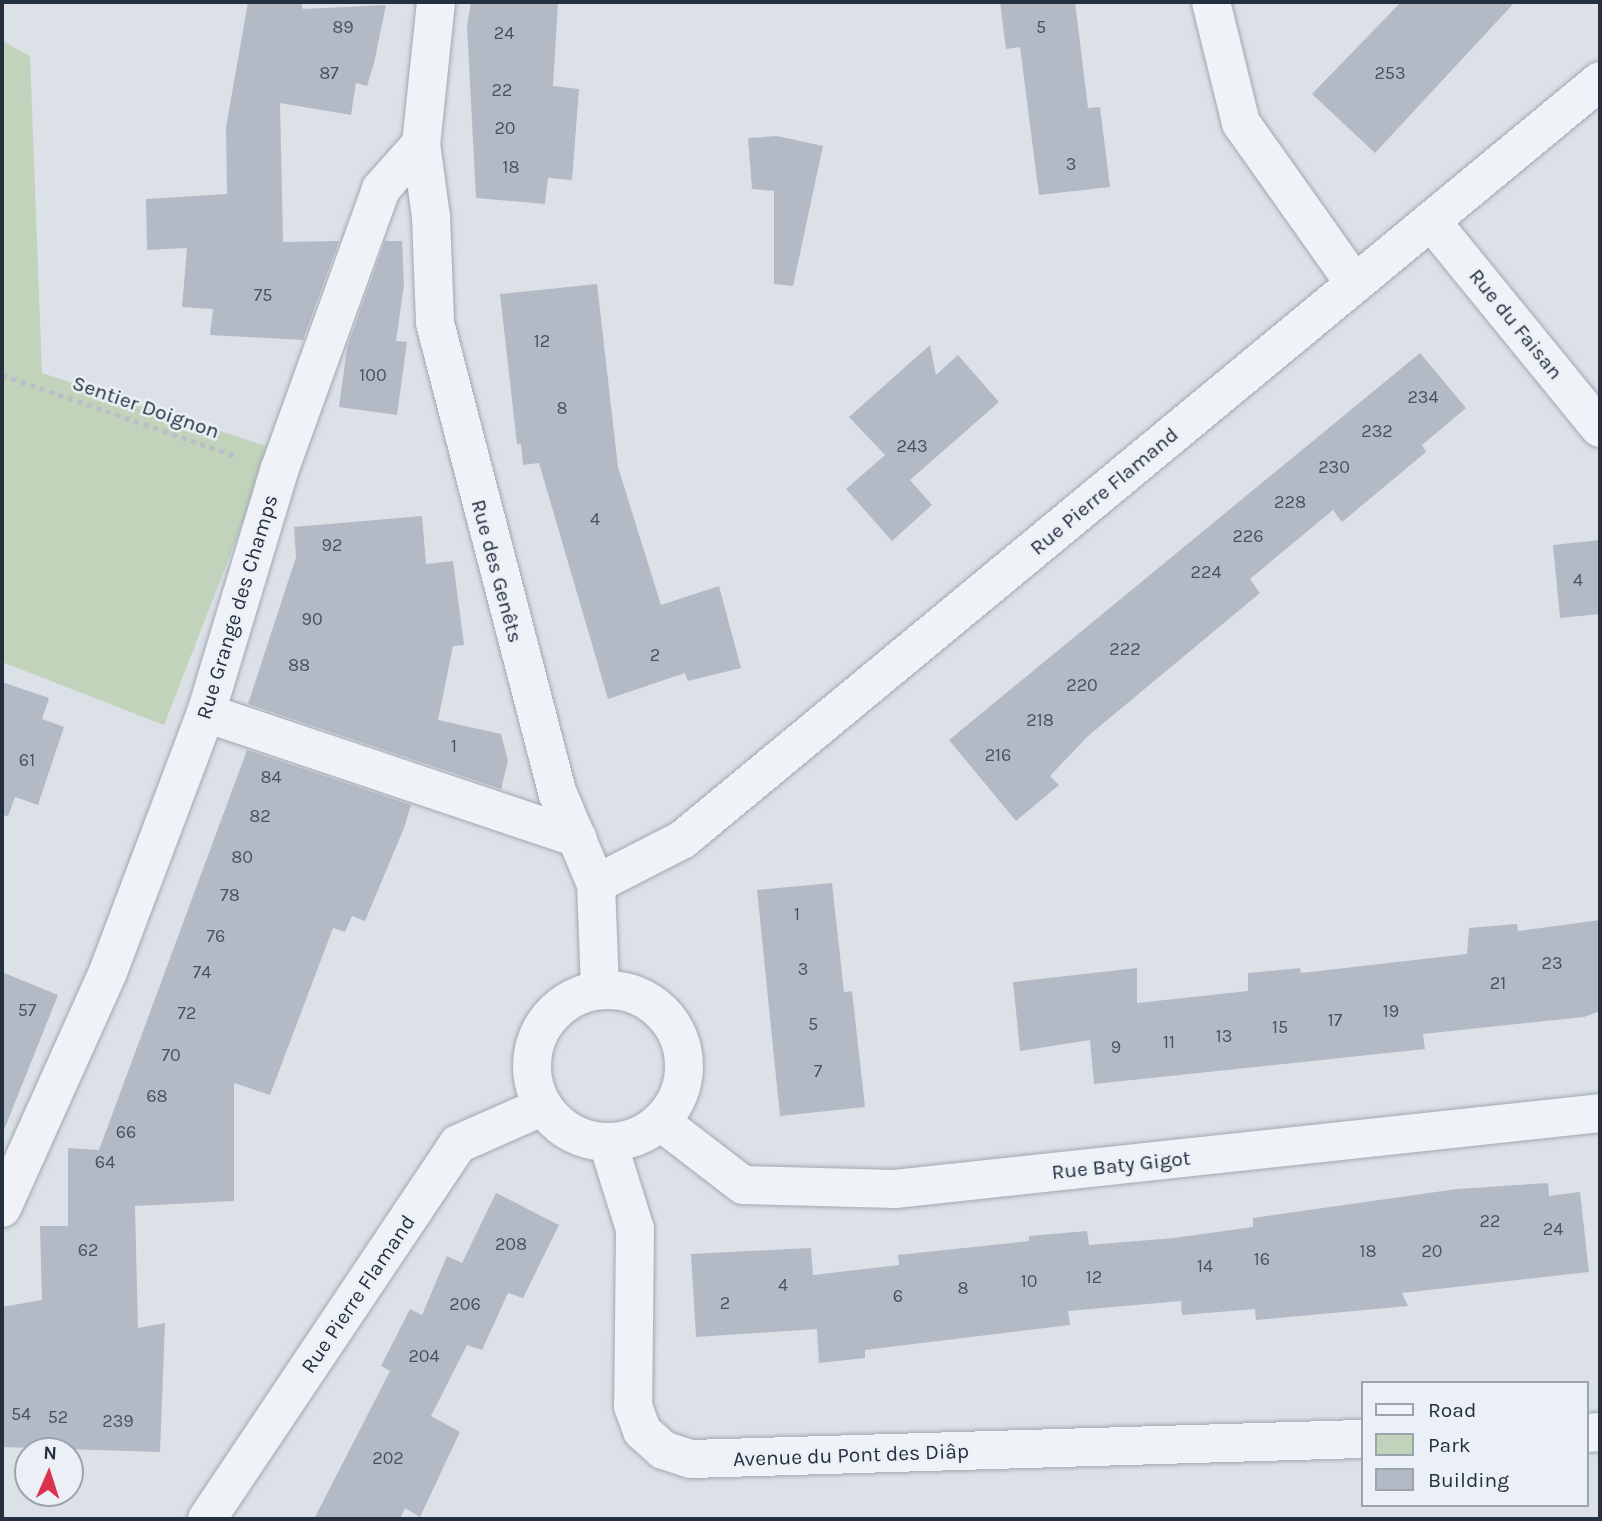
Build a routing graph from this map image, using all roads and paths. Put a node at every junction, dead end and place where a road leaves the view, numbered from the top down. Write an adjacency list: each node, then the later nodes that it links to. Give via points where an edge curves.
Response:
1 (436, 2): 4 (street)
2 (1211, 2): 6 (street, via 1241,123)
3 (1600, 81): 5 (street, Rue Pierre Flamand)
4 (421, 144): 9 (street, Rue Grange des Champs, via 381,189); 11 (street, Rue des Genêts, via 431,217 435,323 513,634 558,794)
5 (1431, 221): 6 (street, Rue Pierre Flamand); 8 (street, Rue du Faisan)
6 (1355, 284): 12 (street, Rue Pierre Flamand, via 682,840)
7 (2, 375): 9 (path, Sentier Doignon)
8 (1600, 428)
9 (279, 471): 10 (street, Rue Grange des Champs)
10 (206, 713): 11 (street); 18 (street, Rue Grange des Champs, via 108,972)
11 (578, 838): 12 (street, Rue des Genêts)
12 (596, 884): 13 (street, Rue des Genêts)
13 (600, 990): 14 (street, via 571,1000 547,1020 533,1047 532,1077); 16 (street, via 632,993 659,1009 678,1034 683,1075 679,1096)
14 (542, 1107): 17 (street, via 570,1133); 20 (street, Rue Pierre Flamand, via 458,1144)
15 (1600, 1113): 16 (street, Rue Baty Gigot, via 895,1189 743,1185)
16 (661, 1122): 17 (street, via 636,1138)
17 (608, 1143): 19 (street, Avenue du Pont des Diâp, via 635,1229 632,1406 642,1431 663,1450 691,1460)
18 (2, 1208)
19 (1360, 1439)
20 (207, 1519)

